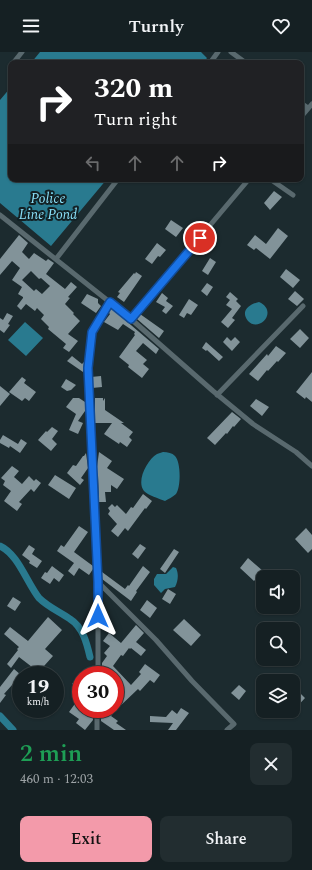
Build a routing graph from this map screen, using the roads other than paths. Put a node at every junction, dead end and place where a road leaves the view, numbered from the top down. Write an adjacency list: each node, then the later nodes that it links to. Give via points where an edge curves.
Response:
1 (22, 52): 3 (street)
2 (231, 52): 4 (street)
3 (16, 60)
4 (242, 60)
5 (312, 104): 7 (street)
6 (304, 105): 7 (street)
7 (308, 108): 8 (street)
8 (304, 113)
9 (116, 182): 14 (street)
10 (246, 182): 17 (street)
11 (274, 182): 12 (street)
12 (293, 195)
13 (0, 215): 14 (street)
14 (56, 259): 15 (street)
15 (110, 302): 17 (street); 20 (street, via 92,332 88,368)
16 (303, 306): 18 (street)
17 (131, 319): 18 (street)
18 (217, 395): 19 (street)
19 (312, 466)
20 (98, 582): 21 (street); 24 (street, via 234,724)
21 (98, 666)
22 (97, 718): 23 (street)
23 (97, 730)
24 (227, 730)

